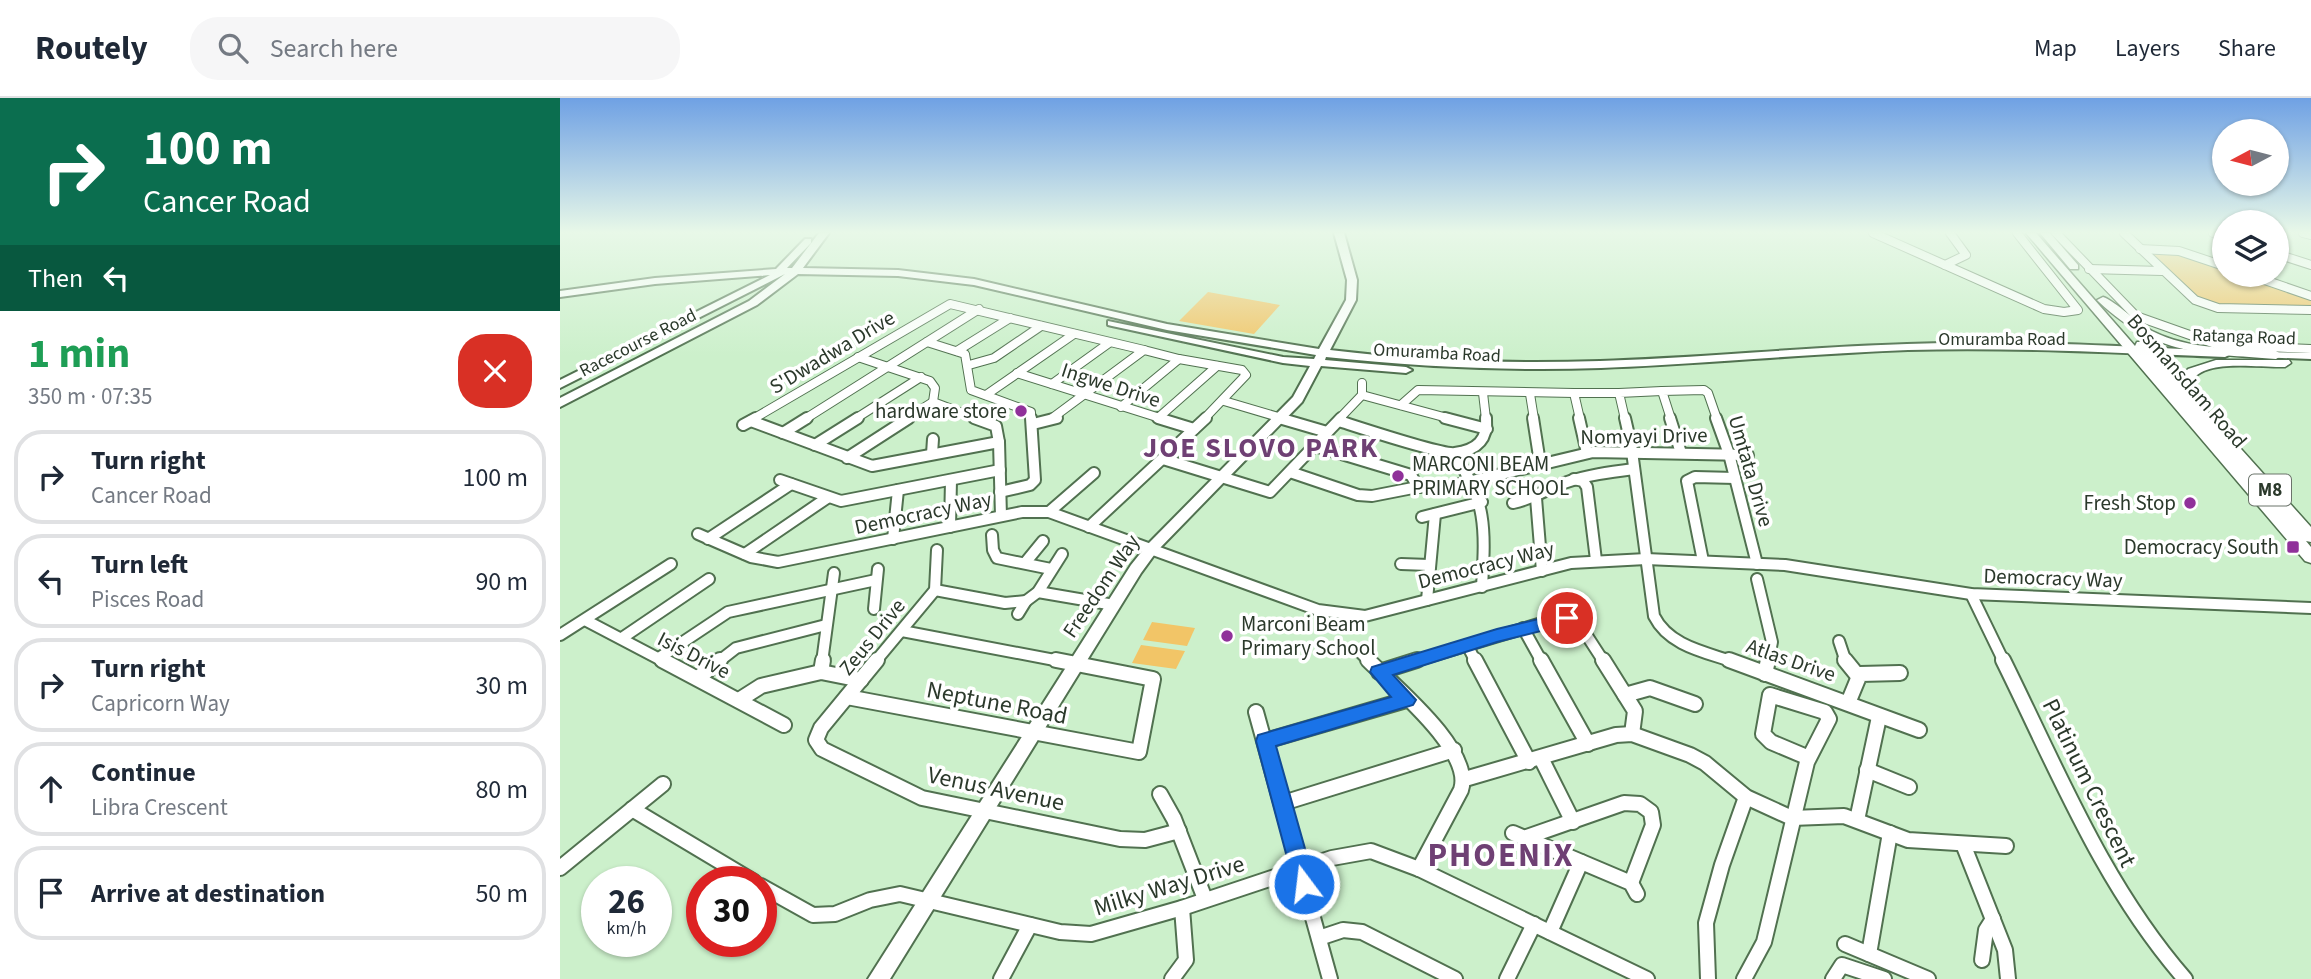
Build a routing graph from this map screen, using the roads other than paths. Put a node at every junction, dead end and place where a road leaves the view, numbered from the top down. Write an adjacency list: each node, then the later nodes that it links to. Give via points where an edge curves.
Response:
1 (779, 274): 12 (main road, Omuramba Road, via 657,281)
2 (784, 274): 39 (main road, Racecourse Road); 49 (main road, Racecourse Road, via 727,317)
3 (900, 274): 28 (main road, Omuramba Road, via 1027,292 1165,327)
4 (1350, 274): 28 (main road, Freedom Way, via 1351,300)
5 (1966, 274): 6 (street, via 2044,309 2075,312 2079,308)
6 (2051, 274)
7 (2069, 274): 25 (main road, Bosmansdam Road / M8)
8 (2081, 274): 14 (main road, Bosmansdam Road / M8)
9 (2094, 274): 22 (street, via 2132,314 2211,344)
10 (2165, 274): 16 (street, via 2192,299 2211,306)
11 (2285, 287): 13 (street)
12 (560, 294)
13 (2311, 296)
14 (2103, 300): 25 (main road, Bosmansdam Road / M8); 30 (main road, via 2135,327 2166,341)
15 (979, 309): 17 (street, S'Dwadwa Drive); 20 (street); 27 (street, S'Dwadwa Drive, via 946,305)
16 (2311, 310)
17 (1010, 318): 18 (street, S'Dwadwa Drive); 23 (street)
18 (1041, 326): 19 (street, S'Dwadwa Drive); 32 (street, via 989,360)
19 (1074, 334): 21 (street, S'Dwadwa Drive); 35 (street)
20 (927, 342): 23 (street); 34 (street)
21 (1108, 343): 24 (street, S'Dwadwa Drive); 38 (street)
22 (2311, 349)
23 (957, 351): 32 (street, via 968,357)
24 (1144, 351): 29 (street, S'Dwadwa Drive); 46 (street)
25 (2144, 355): 28 (main road, Omuramba Road, via 1934,355 1562,375 1461,373); 30 (main road, Ratanga Road); 53 (main road, Bosmansdam Road / M8); 108 (main road, Bosmansdam Road / M8)
26 (2311, 356): 30 (main road, Ratanga Road)
27 (858, 357): 34 (street); 61 (street, S'Dwadwa Drive, via 747,423)
28 (1319, 358): 54 (main road, Freedom Way)
29 (1179, 359): 33 (street, S'Dwadwa Drive); 52 (street)
30 (2281, 359): 31 (main road, Ratanga Road); 53 (main road, via 2210,363 2192,370 2187,386)
31 (2311, 364)
32 (969, 365): 45 (street, via 970,388)
33 (1217, 366): 48 (street, S'Dwadwa Drive, via 1242,370 1246,375); 55 (street)
34 (888, 367): 36 (street); 61 (street)
35 (1017, 373): 38 (street, Ingwe Drive); 45 (street)
36 (921, 377): 50 (street, via 934,384); 64 (street)
37 (1362, 383): 47 (street)
38 (1052, 384): 46 (street, Ingwe Drive)
39 (560, 385)
40 (1662, 391): 43 (street); 68 (street); 71 (street, Umtata Drive, via 1708,393)
41 (1483, 393): 44 (street); 51 (street, via 1418,390); 59 (street)
42 (1574, 393): 43 (street); 44 (street); 67 (street)
43 (1619, 393): 66 (street, Atlas Drive)
44 (1530, 394): 75 (street)
45 (986, 395): 57 (street, via 1029,410)
46 (1086, 395): 52 (street, Ingwe Drive); 57 (street, via 1056,418)
47 (1362, 395): 51 (street); 56 (street)
48 (1224, 401): 54 (street); 58 (street)
49 (560, 402)
50 (933, 402): 63 (street, via 993,424); 73 (street)
51 (1401, 405): 59 (street)
52 (1121, 407): 55 (street, Ingwe Drive)
53 (2203, 414): 101 (main road, Bosmansdam Road / M8)
54 (1284, 417): 60 (street); 80 (main road, Freedom Way)
55 (1158, 418): 58 (street, Ingwe Drive)
56 (1339, 421): 60 (street); 70 (street)
57 (1033, 424): 89 (street, via 1035,480)
58 (1194, 429): 74 (street)
59 (1487, 429): 70 (street, via 1478,446)
60 (1327, 432): 65 (street)
61 (783, 433): 64 (street)
62 (933, 439): 69 (street)
63 (999, 442): 69 (street); 77 (street)
64 (815, 445): 73 (street)
65 (1315, 446): 78 (street); 87 (street, via 1411,475)
66 (1632, 452): 67 (street, Nomyayi Drive); 68 (street, Nomyayi Drive); 76 (street, Atlas Drive)
67 (1587, 453): 75 (street, Nomyayi Drive)
68 (1681, 453): 71 (street, Nomyayi Drive)
69 (932, 454): 73 (street, via 877,466)
70 (1453, 454): 85 (street)
71 (1729, 454): 72 (street, Nomyayi Drive); 81 (street, Umtata Drive)
72 (1748, 455)
73 (847, 457)
74 (1163, 459): 80 (street); 99 (street)
75 (1540, 463): 85 (street, Nomyayi Drive)
76 (1634, 469): 84 (street); 109 (street, Atlas Drive)
77 (1000, 470): 83 (street); 89 (street)
78 (1290, 472): 80 (street, via 1270,492); 87 (street, Nomyayi Drive, via 1366,496)
79 (1094, 473): 94 (street)
80 (1222, 477): 104 (main road, Freedom Way)
81 (1735, 478): 111 (street, via 1687,481); 115 (street, Umtata Drive)
82 (779, 480): 86 (street)
83 (951, 480): 88 (street); 98 (street)
84 (1574, 480): 91 (street); 110 (street, via 1587,487)
85 (1470, 481): 87 (street, Nomyayi Drive); 92 (street)
86 (791, 484): 90 (street); 106 (street, Democracy Way, via 703,536)
87 (1418, 487)
88 (898, 490): 90 (street, via 841,501); 102 (street)
89 (1000, 492): 96 (street)
90 (827, 498): 106 (street)
91 (1536, 498): 93 (street); 118 (street)
92 (1482, 502): 95 (street); 122 (street)
93 (1513, 503)
94 (1049, 512): 96 (street, Democracy Way); 99 (street, Democracy Way)
95 (1435, 514): 97 (street); 116 (street)
96 (1001, 516): 98 (street, Democracy Way)
97 (1422, 517)
98 (950, 527): 102 (street, Democracy Way)
99 (1089, 527): 104 (street, Democracy Way)
100 (992, 536): 112 (street, via 997,558)
101 (2311, 537)
102 (893, 539): 106 (street, Democracy Way, via 778,562)
103 (1043, 541): 112 (street)
104 (1152, 548): 127 (street, Democracy Way, via 1333,614 1365,616); 129 (main road, Freedom Way)
105 (937, 550): 124 (street, Zeus Drive)
106 (745, 554)
107 (1062, 554): 117 (street)
108 (2311, 557)
109 (1646, 559): 110 (street, Democracy Way); 111 (street, Democracy Way); 146 (street, Atlas Drive, via 1652,610 1670,638)
110 (1596, 560): 118 (street, Democracy Way)
111 (1703, 561): 115 (street, Democracy Way)
112 (1025, 563): 117 (street)
113 (671, 564): 133 (street)
114 (1401, 564): 116 (street)
115 (1757, 564): 126 (street, Democracy Way)
116 (1429, 565): 127 (street)
117 (1051, 569): 125 (street)
118 (1542, 571): 122 (street, Democracy Way)
119 (834, 573): 123 (street)
120 (709, 579): 138 (street)
121 (1757, 579): 146 (street, via 1772,642)
122 (1482, 587): 127 (street, Democracy Way)
123 (830, 590): 131 (street, via 877,574); 134 (street); 142 (street, via 720,615)
124 (935, 590): 128 (street, via 1005,603); 136 (street, Zeus Drive)
125 (1038, 592): 128 (street); 129 (street)
126 (1971, 594): 130 (street, Democracy Way); 215 (street, Platinum Crescent, via 2088,841 2135,918)
127 (1427, 600)
128 (1026, 601): 132 (street)
129 (1114, 605): 143 (main road, Freedom Way)
130 (2311, 608)
131 (874, 609)
132 (1018, 614)
133 (585, 620): 137 (street); 138 (street, Isis Drive)
134 (826, 625): 144 (street); 149 (street, via 736,648)
135 (1523, 628): 140 (street); 151 (street, via 1561,618 1578,622); 165 (street)
136 (902, 631): 143 (street); 150 (street, Zeus Drive)
137 (560, 635)
138 (622, 638): 142 (street, Isis Drive)
139 (1839, 641): 148 (street, via 1846,663)
140 (1468, 645): 145 (street); 168 (street)
141 (1361, 653): 145 (street)
142 (659, 659): 149 (street, Isis Drive)
143 (1076, 664): 161 (main road, Freedom Way); 161 (street, Neptune Road, via 1153,678 1139,752)
144 (821, 672): 150 (street); 153 (street, via 761,686)
145 (1379, 672): 154 (street)
146 (1765, 674): 155 (street, Atlas Drive)
147 (1900, 674): 148 (street)
148 (1858, 676): 155 (street)
149 (698, 678): 153 (street, Isis Drive)
150 (861, 680): 152 (street, Zeus Drive)
151 (1625, 695): 156 (street, via 1650,688); 162 (street, via 1636,715)
152 (847, 697): 161 (street, Neptune Road); 163 (street, Zeus Drive)
153 (739, 700): 159 (street, Isis Drive)
154 (1406, 700): 164 (street); 166 (street)
155 (1848, 703): 158 (street, Atlas Drive)
156 (1696, 704)
157 (1256, 712): 164 (street)
158 (1879, 718): 160 (street, Atlas Drive); 169 (street)
159 (784, 725)
160 (1919, 730)
161 (1032, 732): 177 (main road, Freedom Way)
162 (1632, 734): 165 (street); 174 (street, via 1706,763)
163 (816, 740): 177 (street, Venus Avenue, via 831,754 914,795)
164 (1265, 741): 175 (street)
165 (1588, 744): 168 (street)
166 (1454, 750): 170 (street); 175 (street)
167 (1809, 758): 167 (street, via 1763,734 1770,695 1829,717); 178 (street)
168 (1535, 760): 170 (street); 180 (street)
169 (1867, 770): 172 (street); 179 (street)
170 (1465, 779): 189 (street)
171 (663, 784): 176 (street)
172 (1909, 787)
173 (1160, 794): 181 (street)
174 (1746, 797): 178 (street); 209 (street, via 1706,923)
175 (1283, 803): 188 (street)
176 (632, 809): 186 (street); 187 (street)
177 (984, 811): 181 (street, Venus Avenue, via 1120,839 1145,840); 191 (main road, Freedom Way)
178 (1792, 818): 179 (street, via 1830,814); 210 (street, via 1764,942)
179 (1857, 820): 182 (street)
180 (1573, 822): 185 (street, via 1518,835); 185 (street, via 1625,803 1640,804 1651,812 1653,825 1634,889)
181 (1179, 831): 192 (street)
182 (1890, 833): 183 (street, via 1908,840); 200 (street)
183 (1963, 844): 184 (street); 194 (street)
184 (2006, 846)
185 (1581, 862): 197 (street)
186 (727, 866)
187 (560, 868)
188 (1300, 869): 189 (street, Milky Way Drive, via 1371,851); 192 (street, Milky Way Drive); 198 (street)
189 (1419, 869): 195 (street, Milky Way Drive)
190 (777, 896): 191 (street, Milky Way Drive, via 813,915 825,916 885,895)
191 (928, 899): 196 (street, Milky Way Drive); 202 (main road, Freedom Way)
192 (1205, 899): 193 (street, Milky Way Drive)
193 (1182, 908): 196 (street, Milky Way Drive, via 1091,934); 204 (street, via 1186,960)
194 (1993, 919): 201 (street, via 1986,930); 214 (street, via 2005,950)
195 (1534, 924): 197 (street, Milky Way Drive); 207 (street)
196 (1030, 925): 203 (street)
197 (1550, 932): 208 (street, Milky Way Drive)
198 (1319, 938): 205 (street); 206 (street, via 1343,930 1362,932)
199 (1845, 944): 200 (street)
200 (1868, 954): 213 (street)
201 (1982, 960)
202 (878, 979)
203 (1001, 979)
204 (1171, 979)
205 (1330, 979)
206 (1455, 979)
207 (1507, 979)
208 (1647, 979)
209 (1708, 979)
210 (1744, 979)
211 (1833, 979): 212 (street, via 1842,965)
212 (1884, 979)
213 (1928, 979)
214 (2008, 979)
215 (2185, 979)

